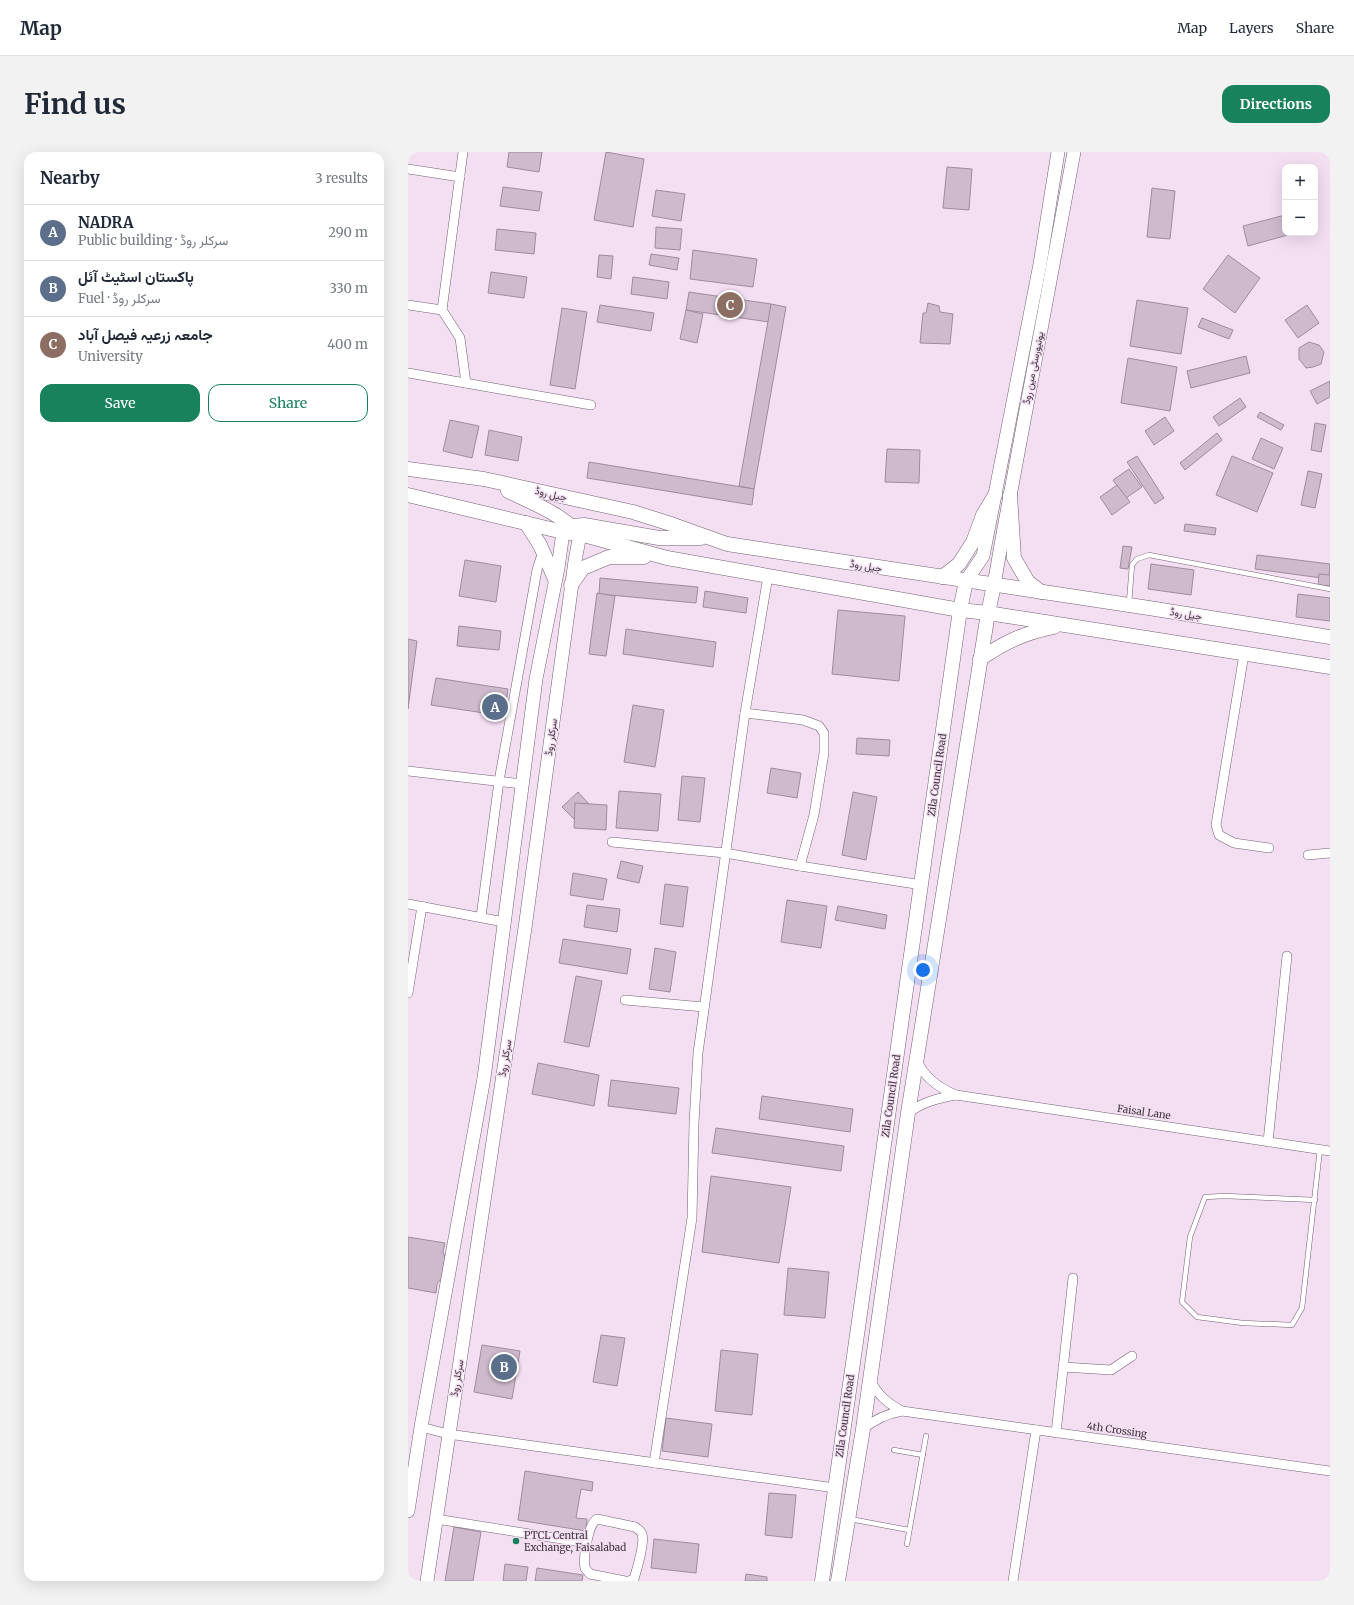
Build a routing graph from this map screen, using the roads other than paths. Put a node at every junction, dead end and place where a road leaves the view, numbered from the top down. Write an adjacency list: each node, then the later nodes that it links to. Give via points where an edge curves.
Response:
1 (463, 152): 5 (street)
2 (1058, 152): 6 (main road, یونیورسٹی مین روڈ)
3 (1074, 152): 7 (main road, یونیورسٹی مین روڈ)
4 (408, 169): 5 (street)
5 (460, 177): 9 (street)
6 (1043, 248): 7 (main road); 15 (main road, یونیورسٹی مین روڈ)
7 (1056, 251): 16 (main road, یونیورسٹی مین روڈ)
8 (408, 305): 9 (street)
9 (442, 310): 11 (street, via 460,338)
10 (408, 373): 11 (street)
11 (466, 383): 12 (street)
12 (591, 405)
13 (408, 469): 14 (main road, جیل روڈ)
14 (484, 479): 19 (main road, via 541,506 564,520); 20 (main road, جیل روڈ, via 633,512)
15 (995, 495): 25 (main road, via 983,515 973,542 959,564); 27 (main road, یونیورسٹی مین روڈ, via 983,556)
16 (1010, 495): 29 (main road, یونیورسٹی مین روڈ); 31 (main road, via 1014,558 1028,582)
17 (408, 496): 18 (main road)
18 (526, 523): 19 (main road); 21 (main road)
19 (571, 531): 20 (main road, via 584,525 659,538); 22 (main road); 26 (main road, سرکلر روڈ); 28 (main road, سرکلر روڈ)
20 (712, 539): 25 (main road, جیل روڈ, via 727,544)
21 (543, 551): 23 (street); 26 (main road)
22 (667, 558): 24 (main road); 28 (main road, via 609,557 583,568)
23 (537, 570): 26 (street); 42 (street)
24 (768, 576): 33 (main road); 40 (street)
25 (942, 577): 27 (main road, جیل روڈ)
26 (556, 579): 43 (main road, سرکلر روڈ, via 536,679)
27 (966, 581): 29 (main road, جیل روڈ); 33 (main road, Zila Council Road)
28 (571, 585): 75 (main road, سرکلر روڈ, via 525,928)
29 (994, 585): 31 (main road, جیل روڈ); 34 (main road, Zila Council Road)
30 (1330, 589): 32 (lane, via 1148,555 1137,559 1132,565)
31 (1041, 592): 32 (main road, جیل روڈ)
32 (1129, 605): 36 (main road, جیل روڈ)
33 (960, 610): 34 (main road); 50 (main road, Zila Council Road)
34 (988, 613): 35 (main road); 38 (main road, Zila Council Road)
35 (1064, 625): 37 (main road); 38 (main road, via 1034,631 1002,644)
36 (1330, 637)
37 (1244, 654): 39 (main road); 45 (street, via 1216,825 1219,835 1234,843)
38 (980, 659): 59 (main road, Zila Council Road)
39 (1330, 667)
40 (745, 713): 46 (street); 49 (street, via 803,720 819,726 824,733 824,753 814,815)
41 (408, 771): 42 (street)
42 (499, 781): 43 (street); 53 (street)
43 (522, 784): 54 (main road, سرکلر روڈ)
44 (612, 842): 46 (street)
45 (1269, 848)
46 (725, 853): 49 (street); 58 (street)
47 (1330, 853): 48 (street)
48 (1308, 855)
49 (800, 866): 50 (street)
50 (922, 884): 81 (main road, Zila Council Road)
51 (408, 904): 52 (street)
52 (422, 906): 53 (street); 56 (street)
53 (481, 917): 54 (street)
54 (504, 922): 71 (main road, سرکلر روڈ, via 484,1078)
55 (1287, 956): 62 (street)
56 (408, 993)
57 (625, 1000): 58 (street)
58 (704, 1007): 79 (street, via 698,1053 694,1123 692,1218)
59 (917, 1059): 60 (street, Faisal Lane, via 920,1067 935,1085); 61 (main road, Zila Council Road)
60 (956, 1096): 61 (street, Faisal Lane, via 930,1101); 62 (street, Faisal Lane)
61 (908, 1113): 69 (main road, Zila Council Road)
62 (1268, 1142): 63 (street, Faisal Lane)
63 (1320, 1149): 64 (street, Faisal Lane); 65 (lane)
64 (1330, 1151)
65 (1315, 1200): 65 (lane, via 1302,1308 1292,1325 1243,1323 1197,1317 1182,1302 1190,1237 1205,1196)
66 (1073, 1278): 68 (street)
67 (1132, 1356): 68 (street, via 1111,1370)
68 (1063, 1367): 74 (street)
69 (870, 1380): 70 (street, 4th Crossing, via 877,1393 888,1404); 72 (main road, Zila Council Road)
70 (902, 1411): 72 (street, 4th Crossing, via 887,1414); 73 (street, 4th Crossing)
71 (421, 1427): 75 (street); 82 (main road, سرکلر روڈ)
72 (863, 1429): 84 (main road, Zila Council Road)
73 (1036, 1430): 74 (street, 4th Crossing); 93 (street)
74 (1056, 1433): 80 (street, 4th Crossing)
75 (448, 1434): 79 (street); 83 (main road, سرکلر روڈ)
76 (926, 1436): 78 (lane)
77 (894, 1450): 78 (lane)
78 (923, 1455): 85 (lane)
79 (654, 1463): 81 (street)
80 (1330, 1471)
81 (834, 1488): 91 (main road, Zila Council Road)
82 (408, 1511)
83 (436, 1519): 86 (street); 89 (main road, سرکلر روڈ)
84 (848, 1519): 85 (lane); 92 (main road, Zila Council Road)
85 (909, 1530): 87 (lane)
86 (587, 1543): 88 (street, via 592,1523 597,1519 639,1529 642,1535 640,1559); 90 (street, via 584,1565 587,1571 590,1574)
87 (907, 1544)
88 (633, 1580)
89 (427, 1581)
90 (625, 1581)
91 (822, 1581)
92 (838, 1581)
93 (1013, 1581)

